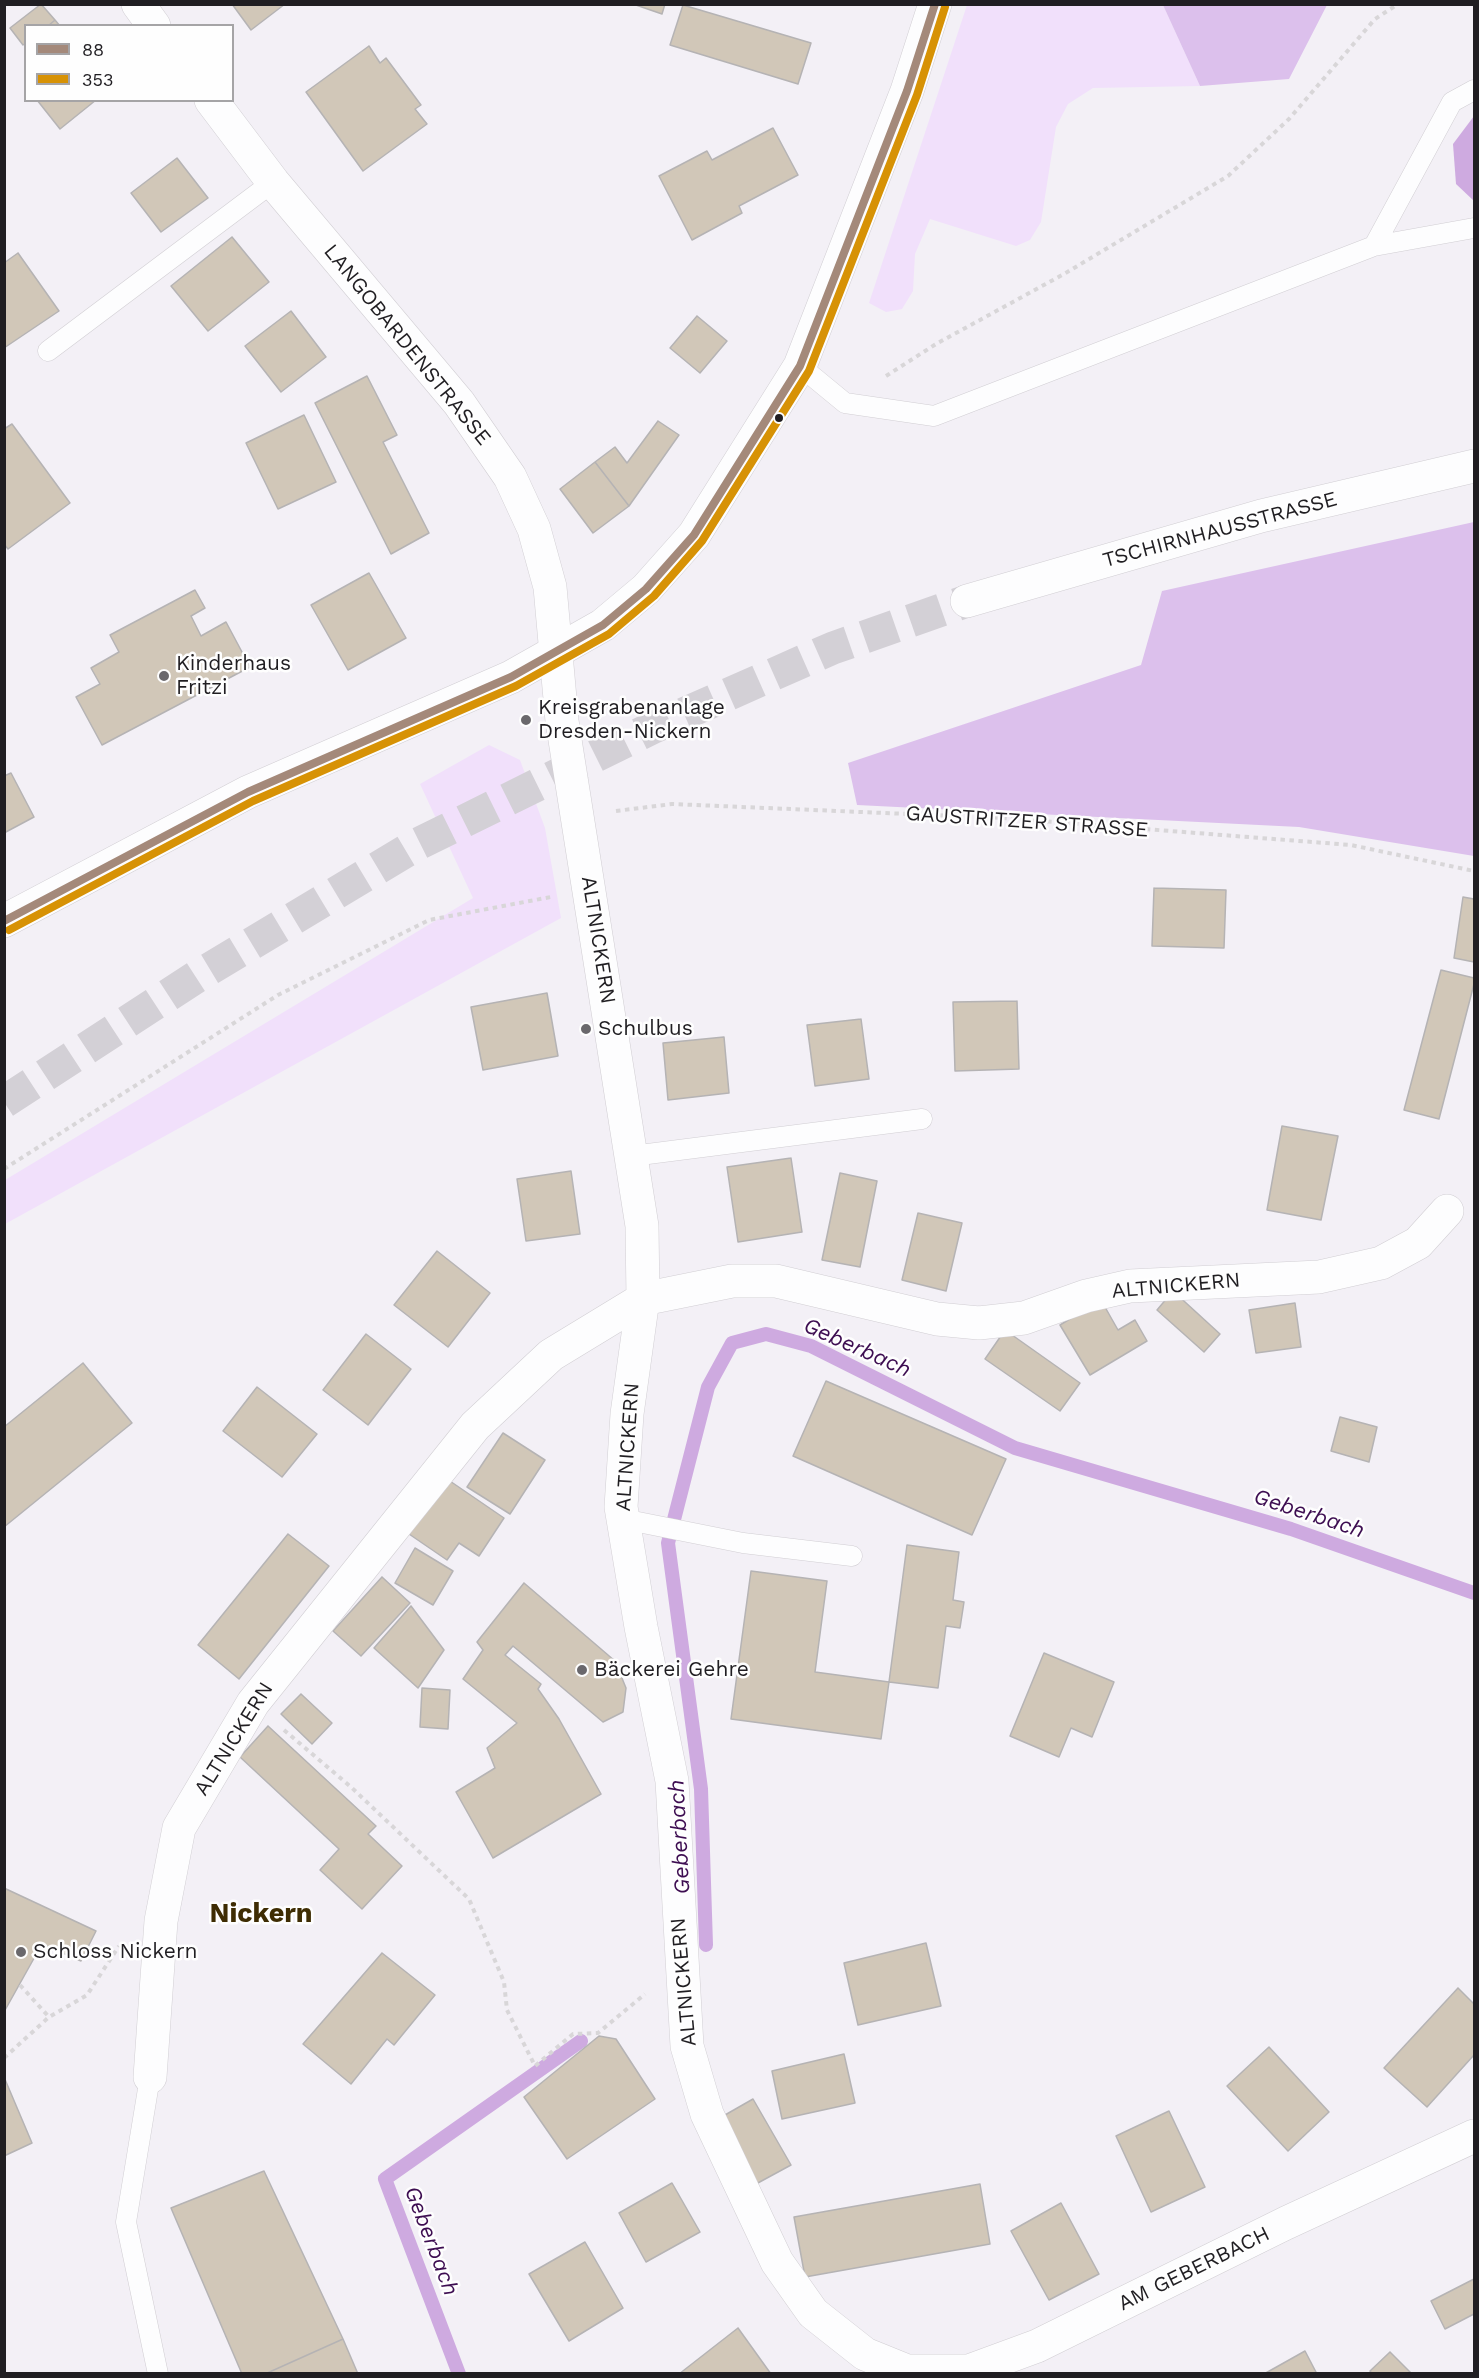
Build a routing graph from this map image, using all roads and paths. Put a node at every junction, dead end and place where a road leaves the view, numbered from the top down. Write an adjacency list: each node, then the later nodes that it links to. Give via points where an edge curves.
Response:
1 (138, 4): 4 (street)
2 (935, 4): 11 (street, via 907,91)
3 (1398, 4): 12 (path, via 1375,19 1289,119 1228,176 1064,274 936,344)
4 (153, 24)
5 (1474, 90): 9 (lane, via 1452,102)
6 (213, 102): 7 (street, LANGOBARDENSTRASSE)
7 (273, 182): 10 (lane); 15 (street, LANGOBARDENSTRASSE, via 459,403 510,477 534,529 550,587)
8 (1474, 228): 9 (lane)
9 (1374, 246): 12 (lane, via 934,416)
10 (48, 351)
11 (800, 366): 12 (lane); 15 (street, via 694,535 646,589 603,625)
12 (845, 403)
13 (1474, 466): 14 (street, TSCHIRNHAUSSTRASSE, via 1261,516)
14 (967, 602)
15 (556, 652): 16 (street, ALTNICKERN, via 562,721); 19 (street, via 511,677 248,792)
16 (578, 816): 17 (path, GAUSTRITZER STRASSE, via 672,804 1003,818 1351,845); 18 (street, ALTNICKERN)
17 (1474, 871)
18 (590, 890): 21 (street, ALTNICKERN); 22 (path, via 429,920 278,995)
19 (4, 921)
20 (922, 1119): 21 (lane)
21 (632, 1156): 24 (street, ALTNICKERN, via 642,1226)
22 (4, 1169)
23 (1447, 1211): 24 (street, ALTNICKERN, via 1418,1243 1381,1263 1319,1277 1130,1286 1086,1296 1024,1318 979,1323 937,1319 776,1281 732,1281)
24 (643, 1299): 25 (street, ALTNICKERN, via 627,1414); 27 (street, ALTNICKERN, via 551,1355 475,1426)
25 (623, 1520): 26 (lane, via 743,1543); 29 (street, ALTNICKERN, via 672,1780)
26 (852, 1556)
27 (253, 1703): 28 (street, ALTNICKERN, via 179,1828); 29 (path, via 351,1787 470,1899 504,1983 507,2010 535,2066 573,2034 598,2033)
28 (161, 1922): 31 (path, via 118,1947 87,1995); 33 (street, ALTNICKERN)
29 (680, 1965): 35 (street, ALTNICKERN, via 687,2046 707,2114 777,2262 813,2313 865,2354)
30 (20, 1985): 31 (path)
31 (50, 2017): 32 (path)
32 (4, 2058)
33 (150, 2077): 36 (lane, via 126,2222)
34 (1474, 2136): 35 (street, AM GEBERBACH, via 1286,2223 1037,2346 969,2371)
35 (907, 2372)
36 (158, 2373)

